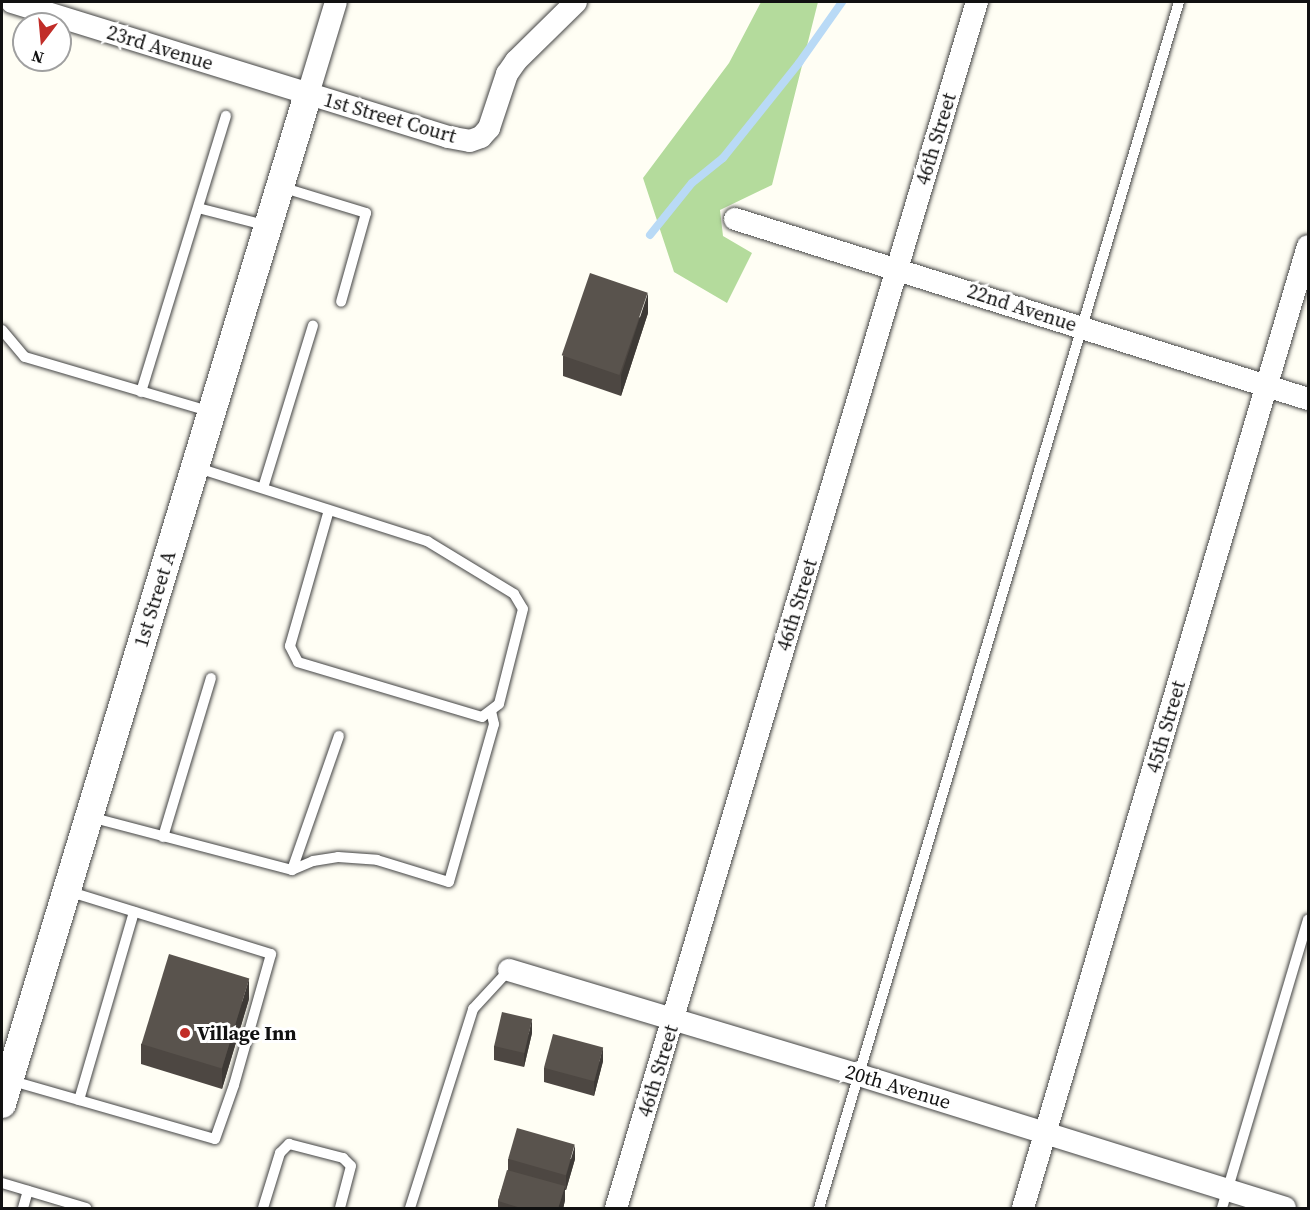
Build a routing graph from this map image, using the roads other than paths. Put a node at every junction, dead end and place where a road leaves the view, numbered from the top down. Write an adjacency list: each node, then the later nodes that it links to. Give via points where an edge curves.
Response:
1 (12, 2): 6 (street, 23rd Avenue)
2 (336, 2): 6 (street)
3 (576, 2): 6 (street, 1st Street Court, via 516,61 507,74 489,128 470,141)
4 (977, 2): 13 (street, 46th Street)
5 (1179, 2): 16 (lane)
6 (308, 94): 8 (street, 1st Street A)
7 (226, 116): 9 (lane)
8 (280, 186): 11 (street, 1st Street A); 14 (lane, via 366,213)
9 (198, 208): 11 (lane); 19 (lane)
10 (735, 219): 13 (street, 22nd Avenue)
11 (268, 226): 21 (street, 1st Street A)
12 (1308, 246): 18 (street, 45th Street)
13 (898, 268): 16 (street, 22nd Avenue); 35 (street, 46th Street)
14 (341, 302)
15 (313, 325): 23 (lane)
16 (1081, 327): 18 (street, 22nd Avenue); 36 (lane)
17 (2, 330): 19 (lane, via 25,357)
18 (1267, 386): 20 (street, 22nd Avenue); 39 (street, 45th Street)
19 (141, 392): 21 (lane)
20 (1308, 399)
21 (212, 412): 22 (street, 1st Street A)
22 (195, 467): 23 (lane); 28 (street, 1st Street A)
23 (263, 488): 24 (lane)
24 (329, 510): 26 (lane, via 427,541 514,594 523,609 499,704); 26 (lane, via 290,646 298,662 482,717)
25 (212, 678): 29 (lane)
26 (491, 711): 30 (lane, via 494,724 449,882 377,860 338,857)
27 (339, 736): 30 (lane)
28 (89, 817): 29 (lane); 31 (street, 1st Street A)
29 (164, 837): 30 (lane)
30 (292, 870)
31 (66, 891): 32 (lane); 37 (street, 1st Street A)
32 (134, 912): 38 (lane); 38 (lane, via 271,954 234,1085 215,1139)
33 (1308, 920): 42 (lane)
34 (509, 970): 35 (street, 20th Avenue); 47 (lane, via 473,1009)
35 (674, 1020): 36 (street, 20th Avenue); 48 (street, 46th Street)
36 (860, 1075): 39 (street, 20th Avenue); 49 (lane)
37 (5, 1092): 38 (lane)
38 (79, 1100)
39 (1046, 1134): 42 (street, 20th Avenue); 50 (street, 45th Street)
40 (2, 1183): 41 (lane)
41 (28, 1191): 43 (lane); 44 (lane)
42 (1225, 1199): 51 (street, 20th Avenue)
43 (22, 1209)
44 (86, 1209)
45 (263, 1209): 46 (lane, via 280,1153 288,1144 343,1158 351,1166)
46 (340, 1209)
47 (410, 1209)
48 (616, 1209)
49 (819, 1209)
50 (1023, 1209)
51 (1285, 1209)

